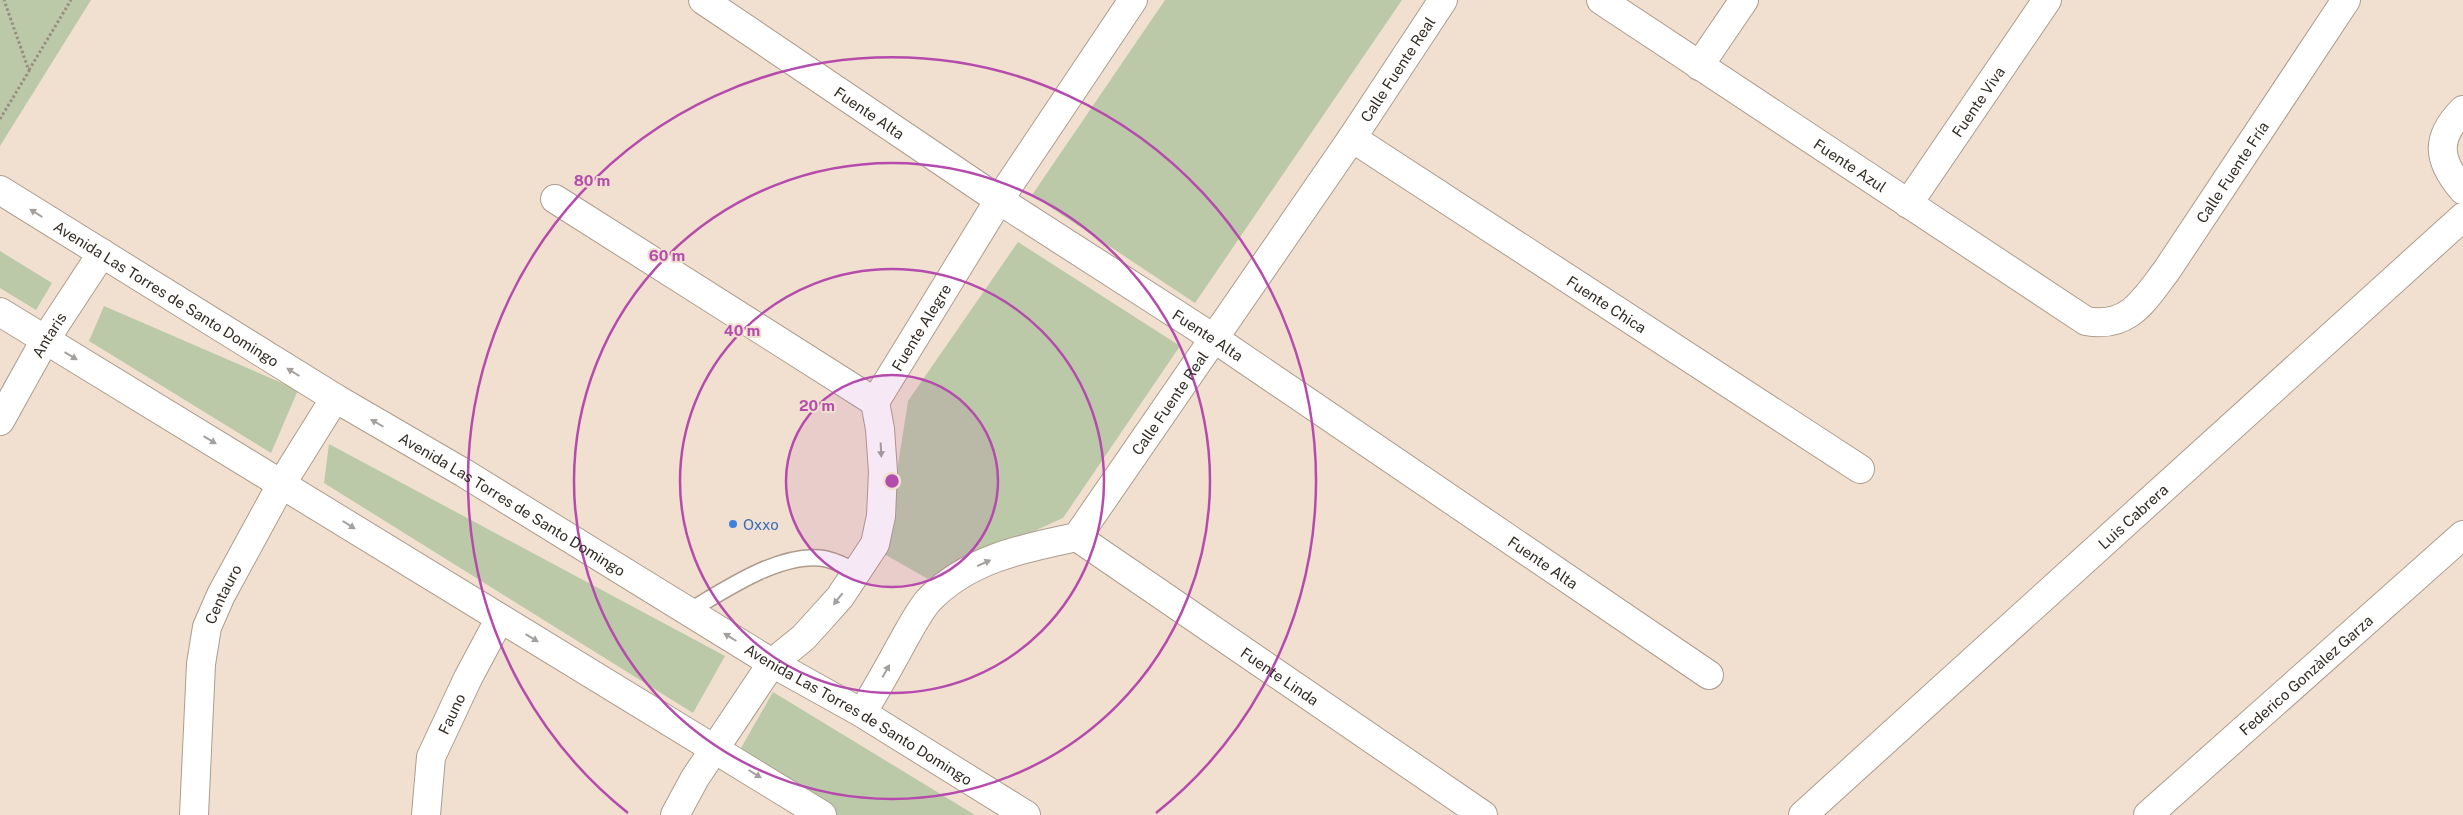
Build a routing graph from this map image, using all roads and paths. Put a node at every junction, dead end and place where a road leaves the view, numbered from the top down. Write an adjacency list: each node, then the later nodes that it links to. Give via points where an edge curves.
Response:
1 (4, 0): 11 (path)
2 (71, 0): 11 (path)
3 (703, 0): 18 (street, Fuente Alta)
4 (1133, 0): 18 (street, Fuente Alegre)
5 (1443, 0): 14 (street, Calle Fuente Real)
6 (1600, 0): 10 (street, Fuente Azul)
7 (1744, 0): 10 (street)
8 (2047, 0): 19 (street, Fuente Viva)
9 (2346, 0): 23 (street, Calle Fuente Fría, via 2167,270 2137,309 2125,317)
10 (1699, 66): 19 (street, Fuente Azul)
11 (29, 71): 13 (path)
12 (2463, 110): 15 (street, via 2442,137 2443,154)
13 (0, 119)
14 (1352, 138): 24 (street, Calle Fuente Real); 29 (street, Fuente Chica)
15 (2458, 184)
16 (0, 190): 21 (street, Avenida Las Torres de Santo Domingo, one-way to 16)
17 (555, 198): 27 (street)
18 (999, 200): 24 (street, Fuente Alta); 27 (street, Fuente Alegre)
19 (1908, 204): 23 (street, Fuente Azul, via 2086,321)
20 (2463, 217): 46 (street, Luis Cabrera)
21 (102, 253): 25 (street, Antaris); 26 (street, Avenida Las Torres de Santo Domingo, one-way to 21)
22 (0, 312): 25 (street)
23 (2101, 324)
24 (1215, 339): 32 (street, Calle Fuente Real); 37 (street, Fuente Alta)
25 (45, 340): 28 (street, Antaris); 30 (street, one-way to 30)
26 (334, 398): 30 (street, Centauro); 34 (street, Avenida Las Torres de Santo Domingo, one-way to 26, via 464,473)
27 (875, 402): 33 (street, one-way to 33, via 883,472 881,516 875,544)
28 (0, 421)
29 (1860, 469)
30 (282, 483): 35 (street, one-way to 35); 40 (street, Centauro, via 206,627 201,664)
31 (2463, 535): 47 (street, Federico Gonzàlez Garza)
32 (1078, 537): 38 (street, one-way to 32, via 927,602 942,588 966,572 1013,551); 45 (street, Fuente Linda)
33 (856, 571): 34 (lane, via 820,558 780,564); 36 (street, one-way to 36, via 840,597 813,628)
34 (689, 611): 36 (street, Avenida Las Torres de Santo Domingo, one-way to 34)
35 (500, 618): 39 (street, one-way to 39); 41 (street, Fauno, via 431,757)
36 (772, 663): 38 (street, Avenida Las Torres de Santo Domingo); 39 (street)
37 (1709, 675)
38 (862, 713): 44 (street, Avenida Las Torres de Santo Domingo)
39 (714, 748): 42 (street); 43 (street, one-way to 43)
40 (194, 815)
41 (426, 815)
42 (675, 815)
43 (822, 815)
44 (1026, 815)
45 (1483, 815)
46 (1803, 815)
47 (2148, 815)

